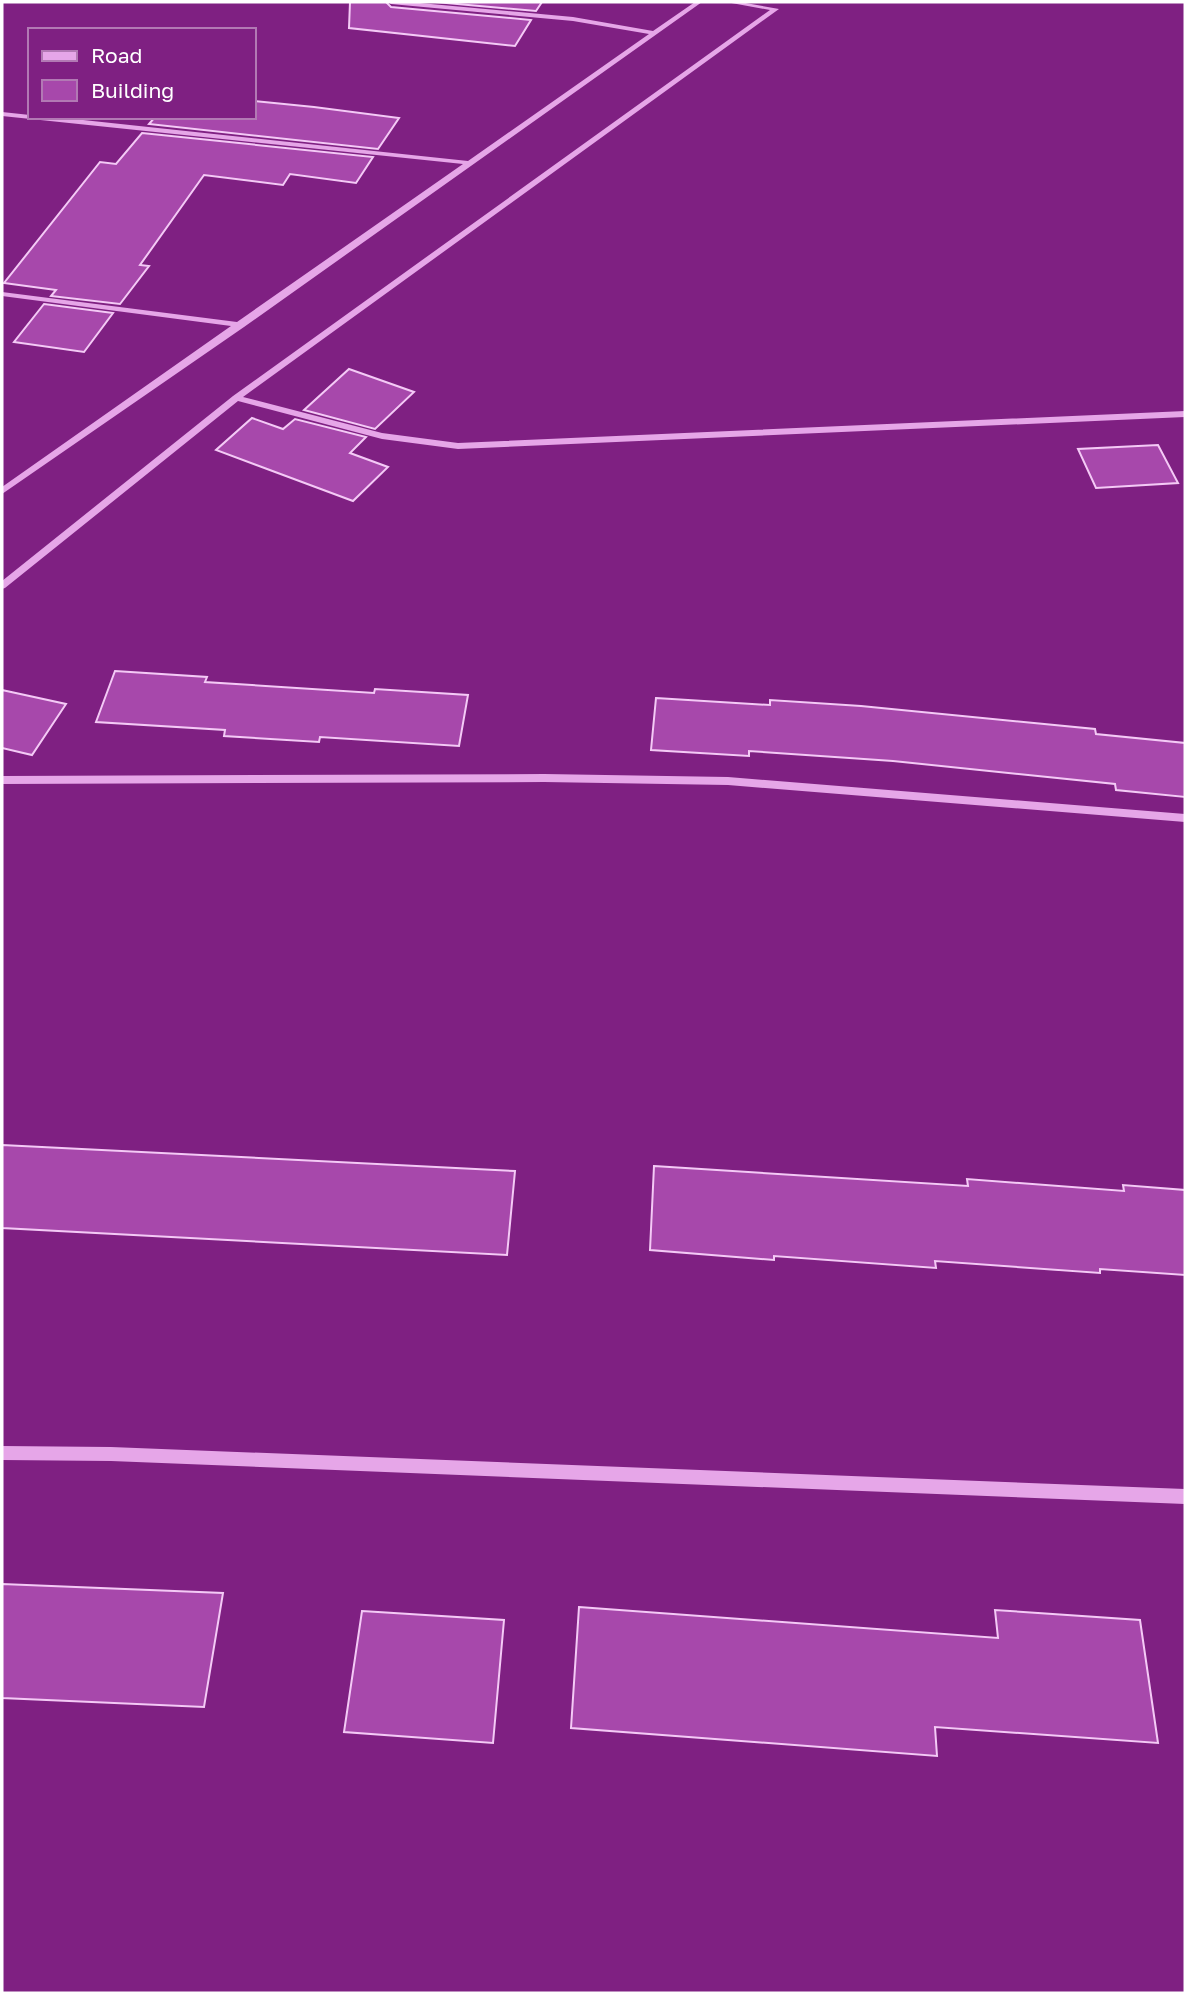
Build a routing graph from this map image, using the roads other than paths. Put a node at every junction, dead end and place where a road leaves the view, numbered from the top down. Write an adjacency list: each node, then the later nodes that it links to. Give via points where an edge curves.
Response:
1 (391, 2): 4 (street, via 573,19)
2 (699, 2): 4 (street)
3 (729, 2): 11 (street, via 776,9)
4 (654, 33): 8 (street)
5 (2, 114): 6 (street)
6 (28, 117)
7 (50, 119): 8 (street)
8 (471, 163): 10 (street)
9 (2, 294): 10 (street)
10 (241, 325): 13 (street)
11 (236, 398): 12 (street, via 382,436 458,446); 14 (street)
12 (1185, 414)
13 (2, 491)
14 (2, 586)
15 (2, 780): 16 (street, via 728,781)
16 (1185, 818)
17 (2, 1453): 18 (street)
18 (1185, 1496)

